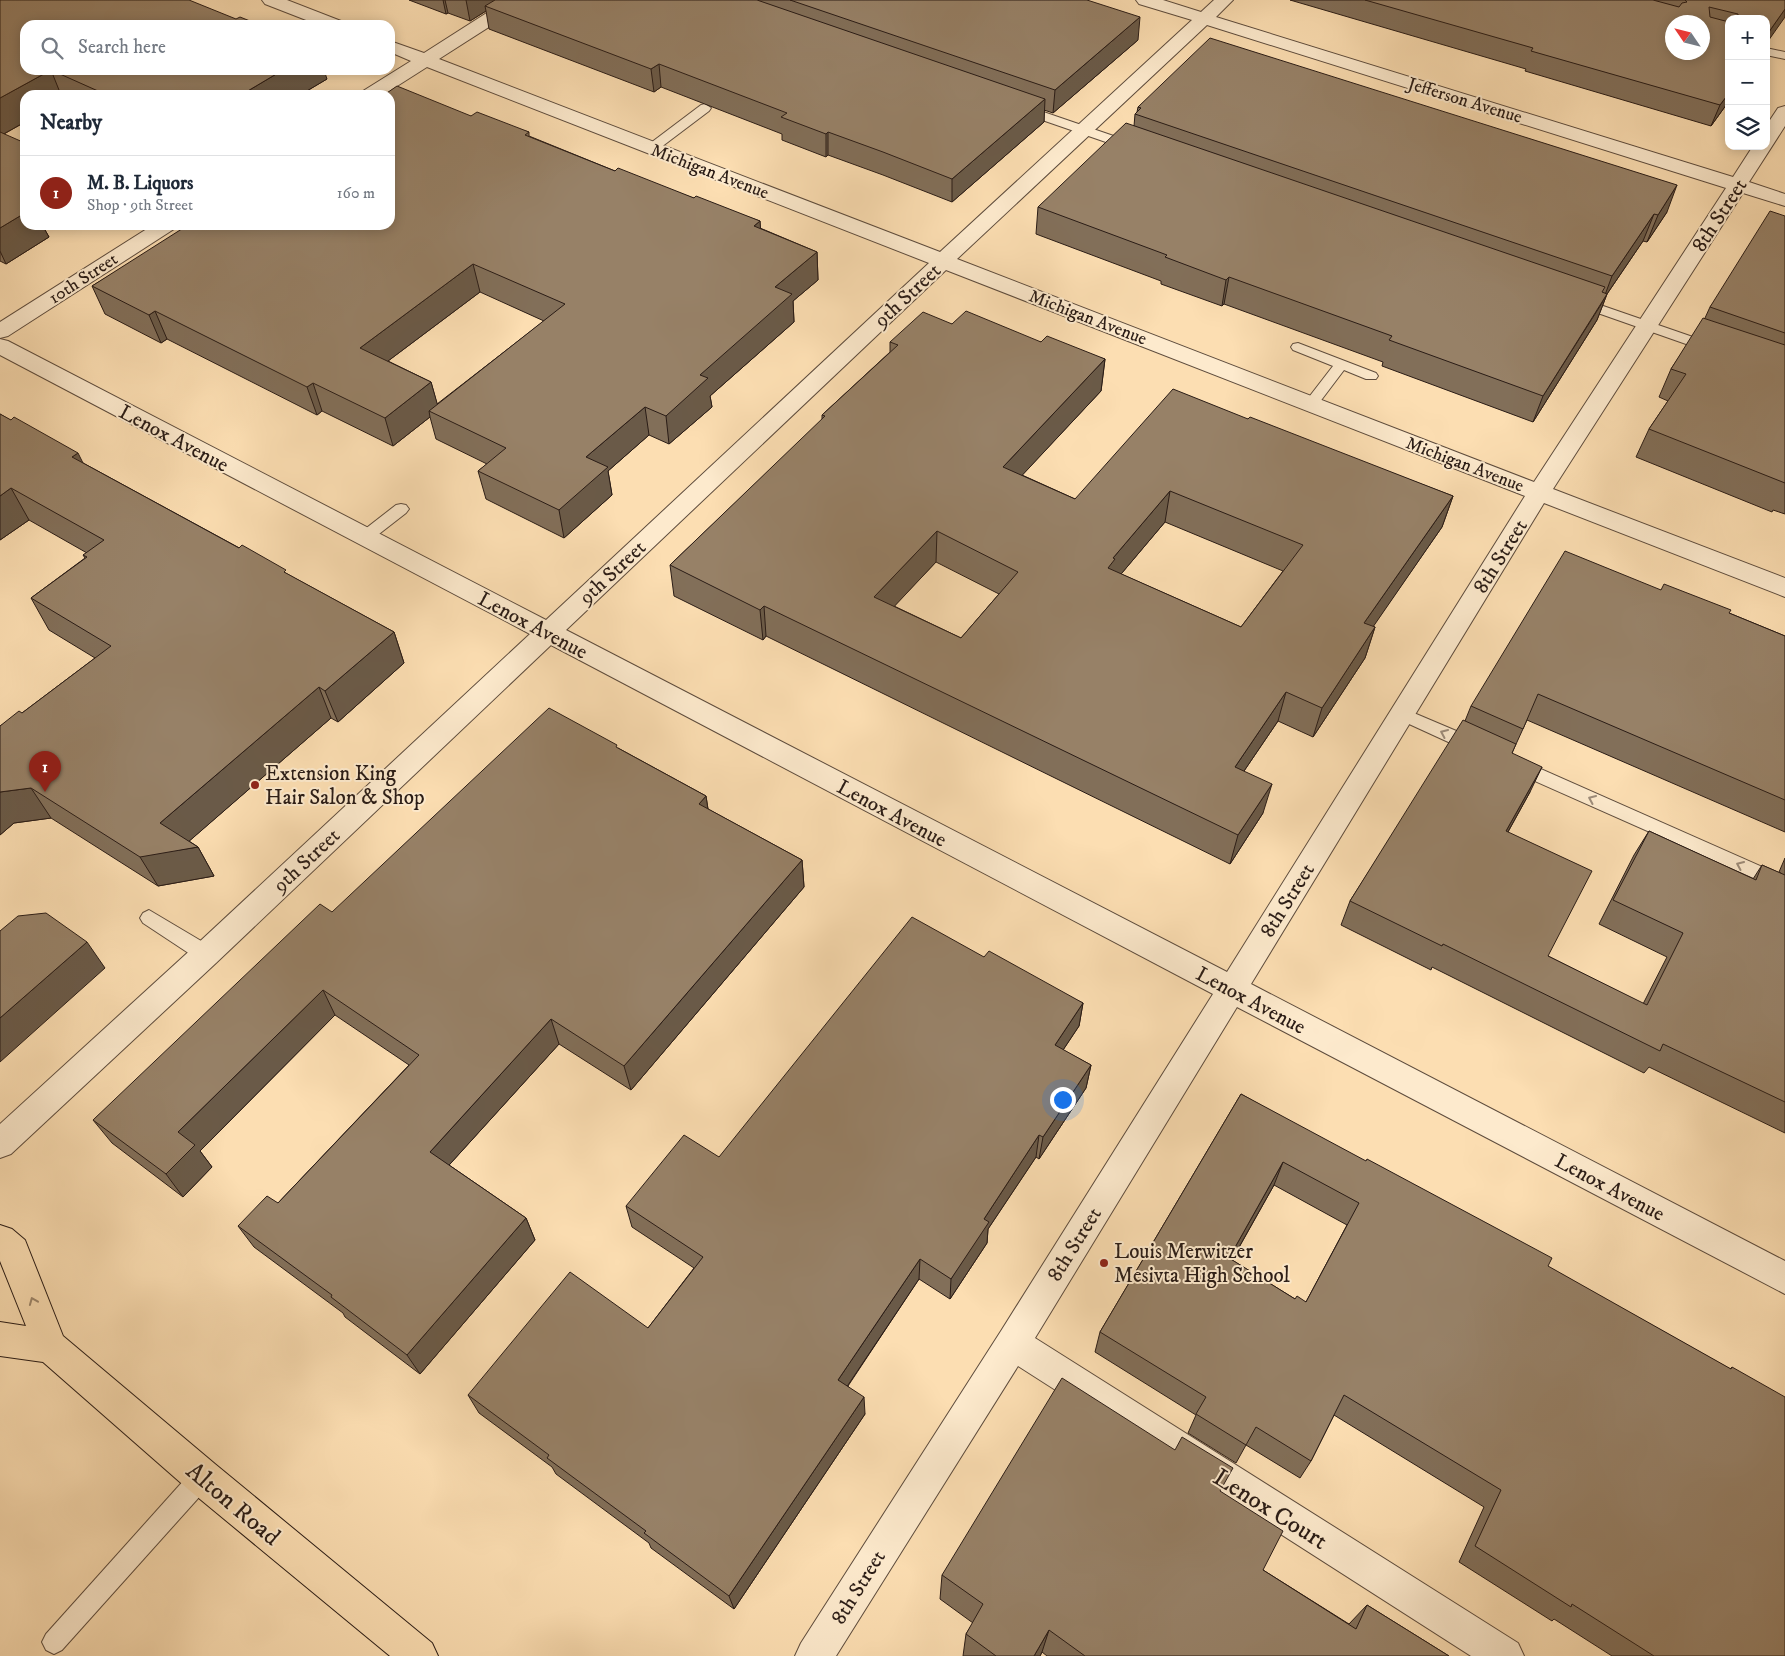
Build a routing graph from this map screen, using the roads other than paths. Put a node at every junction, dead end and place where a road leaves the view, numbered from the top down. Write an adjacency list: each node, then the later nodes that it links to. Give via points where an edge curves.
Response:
1 (271, 0): 6 (street)
2 (519, 0): 10 (street)
3 (1144, 0): 5 (street, Jefferson Avenue)
4 (1224, 0): 5 (street, 9th Street)
5 (1204, 18): 15 (street, 9th Street); 20 (street, Jefferson Avenue)
6 (322, 20)
7 (395, 48): 10 (street, Michigan Avenue)
8 (1770, 51): 9 (lane)
9 (1785, 56)
10 (425, 60): 11 (street); 17 (street, Michigan Avenue)
11 (378, 90)
12 (1010, 104): 15 (lane)
13 (705, 108): 17 (lane)
14 (1785, 112): 16 (street)
15 (1083, 129): 18 (lane); 23 (street, 9th Street)
16 (1770, 136)
17 (652, 148): 23 (street, Michigan Avenue)
18 (1142, 150)
19 (1760, 150): 20 (street, 8th Street)
20 (1738, 185): 21 (street, Jefferson Avenue); 25 (street, 8th Street)
21 (1785, 200)
22 (158, 230): 26 (street, 10th Street)
23 (943, 261): 32 (street, Michigan Avenue); 37 (street, 9th Street)
24 (1565, 297): 25 (lane)
25 (1647, 326): 29 (lane); 33 (street, 8th Street)
26 (0, 331)
27 (0, 346): 35 (street, Lenox Avenue)
28 (1298, 347): 30 (lane)
29 (1719, 350)
30 (1342, 364): 31 (lane); 32 (lane)
31 (1371, 376)
32 (1311, 404): 33 (street, Michigan Avenue)
33 (1539, 493): 36 (street, Michigan Avenue); 38 (street, 8th Street)
34 (401, 509): 35 (lane)
35 (365, 538): 37 (street, Lenox Avenue)
36 (1785, 588)
37 (547, 632): 43 (street, 9th Street); 44 (street, Lenox Avenue)
38 (1402, 714): 39 (lane, one-way to 38); 44 (street, 8th Street)
39 (1487, 752)
40 (1505, 760): 41 (lane, one-way to 40)
41 (1785, 885)
42 (150, 918): 43 (lane)
43 (206, 954): 45 (street, 9th Street)
44 (1231, 990): 47 (street, Lenox Avenue); 49 (street, 8th Street)
45 (0, 1144)
46 (0, 1240): 50 (highway, Alton Road, one-way to 46, via 13,1251)
47 (1785, 1278)
48 (0, 1339): 50 (highway)
49 (1012, 1343): 54 (street, 8th Street); 55 (street, Lenox Court)
50 (51, 1347): 51 (highway, Alton Road)
51 (202, 1477): 52 (lane); 53 (highway, Alton Road)
52 (54, 1642)
53 (419, 1656)
54 (814, 1656)
55 (1505, 1656)

